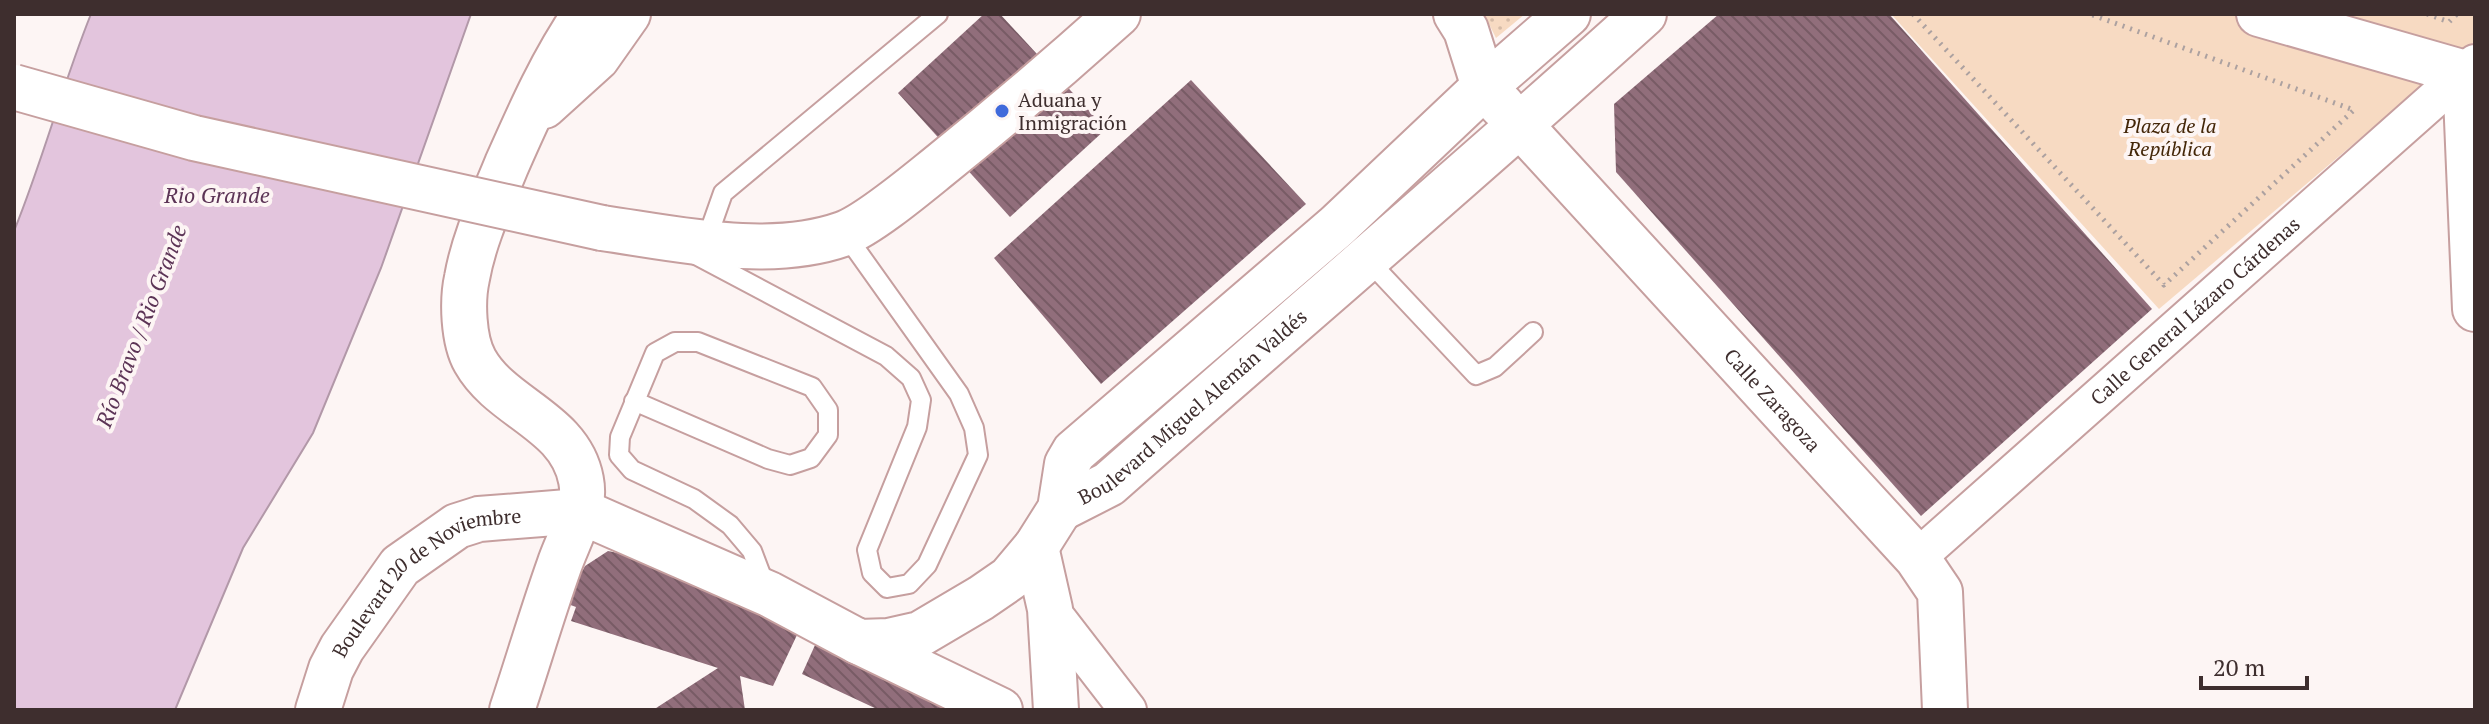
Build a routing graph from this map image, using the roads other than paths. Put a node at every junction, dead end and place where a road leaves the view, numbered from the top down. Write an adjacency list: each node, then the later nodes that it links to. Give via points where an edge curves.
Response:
1 (585, 14): 12 (main road)
2 (628, 14): 12 (main road, via 597,58)
3 (938, 14): 17 (lane, via 723,193)
4 (1118, 14): 14 (main road, via 910,190)
5 (1456, 14): 11 (main road)
6 (1568, 14): 11 (main road, Boulevard Miguel Alemán Valdés)
7 (1644, 14): 13 (main road, Boulevard Miguel Alemán Valdés)
8 (2259, 14): 9 (main road)
9 (2470, 68): 18 (main road); 23 (street, Calle General Lázaro Cárdenas)
10 (14, 87): 15 (main road, bridge, via 194,138)
11 (1484, 87): 13 (main road); 16 (main road, Boulevard Miguel Alemán Valdés)
12 (525, 124): 21 (main road, via 479,230 463,312 474,359 492,381 558,434 572,453 582,481)
13 (1521, 126): 16 (main road, Boulevard Miguel Alemán Valdés); 23 (main road, Calle Zaragoza)
14 (845, 234): 15 (lane, via 959,394 974,428 978,455 927,565 909,584 887,588 872,573 867,550 917,427 921,400 911,378 886,356); 17 (main road, via 759,247)
15 (662, 237): 17 (main road)
16 (1351, 242): 19 (lane, via 1476,375 1495,367); 22 (main road, Boulevard Miguel Alemán Valdés, via 1074,452 1060,509)
17 (705, 244)
18 (2475, 309)
19 (1533, 332)
20 (634, 401): 20 (lane, via 655,353 675,342 698,342 812,387 828,410 828,435 811,458 790,465); 24 (lane, via 619,455 632,470 694,499 730,525 752,551)
21 (580, 511): 24 (main road); 27 (main road, Boulevard 20 de Noviembre, via 479,519 457,526 411,556 342,648); 28 (main road)
22 (1036, 547): 25 (main road); 26 (main road, via 1010,578 920,634)
23 (1917, 558): 32 (main road, Calle Zaragoza, via 1940,592)
24 (769, 594): 26 (main road)
25 (1050, 609): 30 (main road); 31 (street)
26 (859, 642): 29 (main road)
27 (318, 710)
28 (512, 710)
29 (1000, 710)
30 (1056, 710)
31 (1128, 710)
32 (1945, 710)

